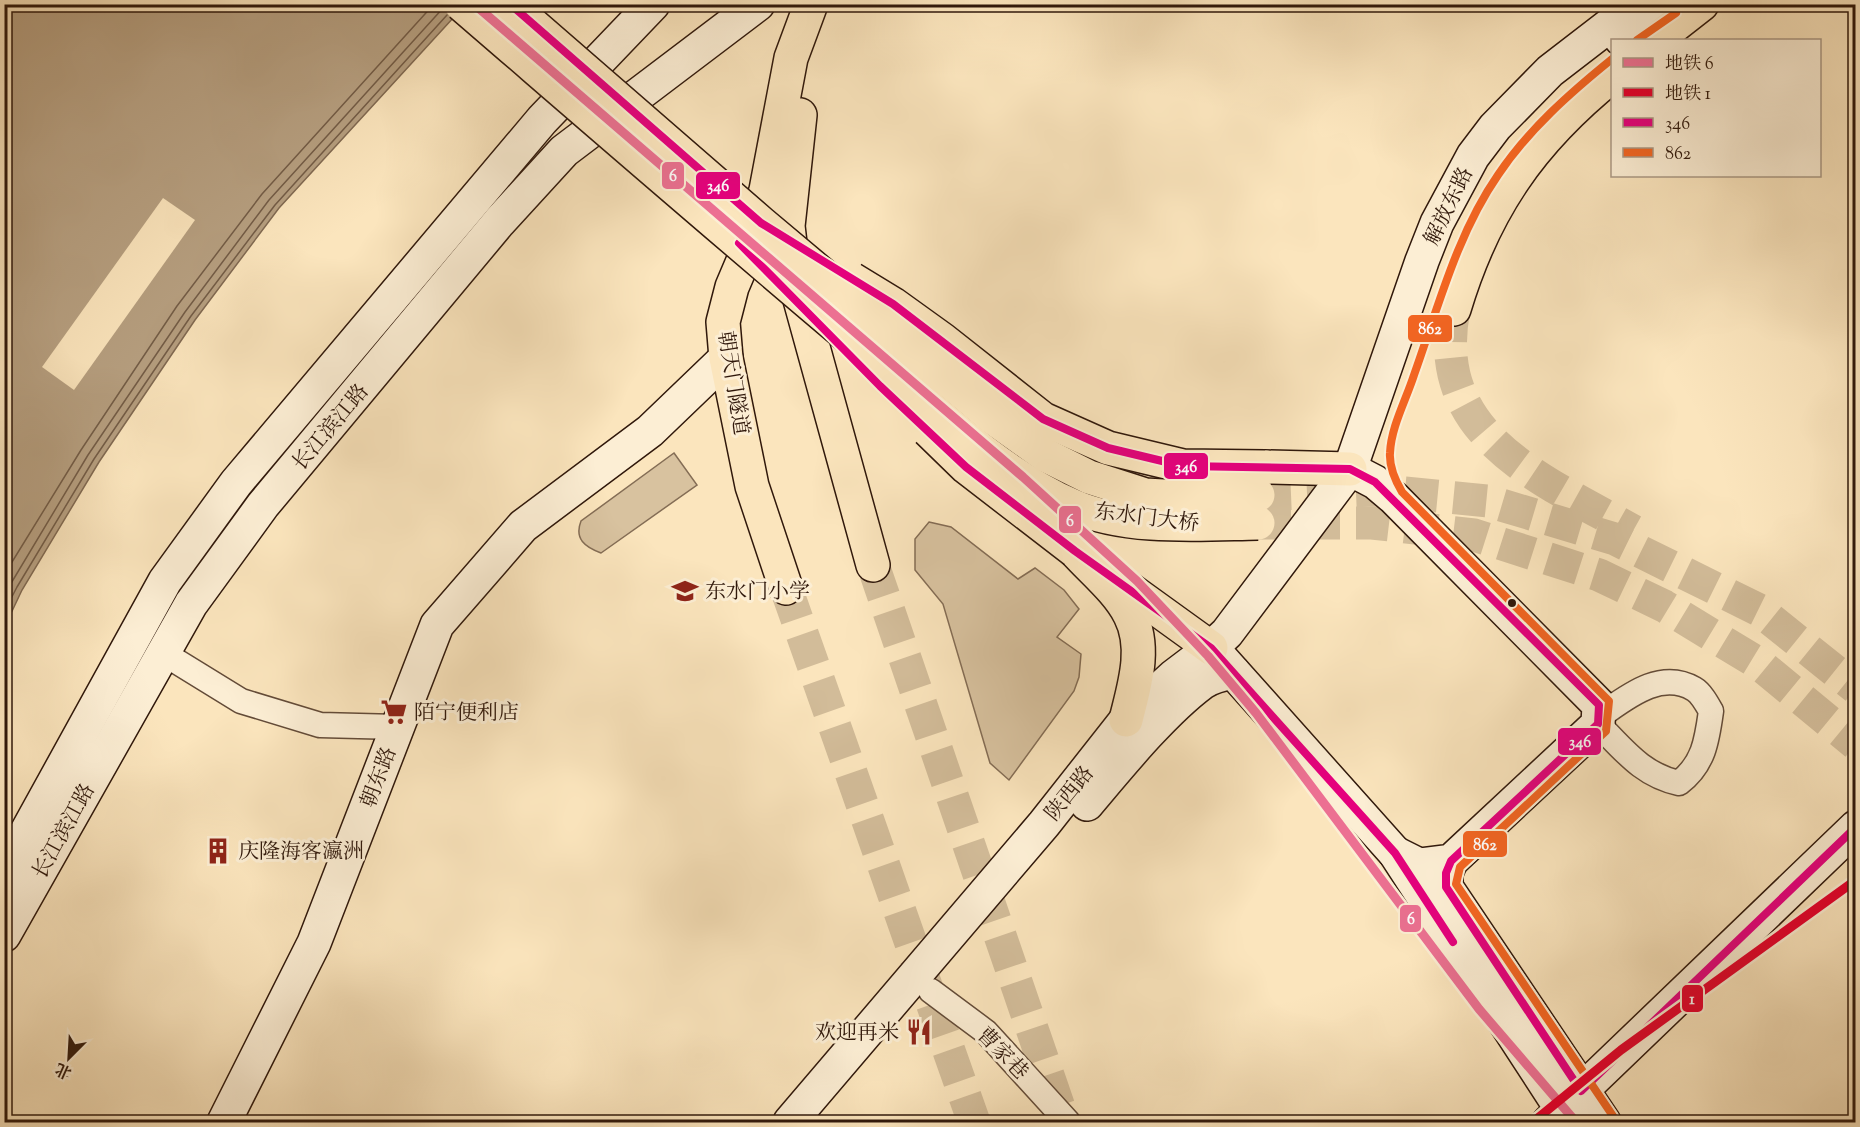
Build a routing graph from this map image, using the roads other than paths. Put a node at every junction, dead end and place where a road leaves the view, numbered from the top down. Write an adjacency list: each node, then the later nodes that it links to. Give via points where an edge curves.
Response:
1 (461, 4): 15 (main road, 东水门大桥, bridge)
2 (509, 4): 15 (main road, 东水门大桥, bridge)
3 (653, 4): 33 (main road, 长江滨江路, via 542,120 236,483 165,581)
4 (758, 4): 24 (main road, 长江滨江路, via 564,151 499,222 263,505 190,604)
5 (811, 4): 14 (main road, 朝天门隧道, via 789,69)
6 (833, 4): 14 (main road, 朝天门隧道)
7 (1637, 4): 18 (main road, 解放东路, via 1550,71 1495,127 1473,156 1437,223 1422,261)
8 (1670, 4): 10 (main road)
9 (1702, 4): 11 (main road)
10 (1621, 39)
11 (1657, 39)
12 (1611, 47): 20 (main road, 解放东路, via 1537,111 1489,168 1472,197 1440,270 1379,445 1379,468)
13 (1611, 77): 16 (main road, via 1555,126 1510,183 1477,241)
14 (778, 191): 17 (main road, 朝天门隧道, via 732,287 723,322); 21 (main road, 朝天门隧道, via 788,226 794,278)
15 (752, 235): 19 (main road, bridge, via 893,304 1043,419 1108,448 1184,466); 19 (main road, 东水门大桥, bridge, via 970,439 1018,476 1074,507 1114,518 1177,525); 23 (main road, bridge, via 880,386 966,467 1075,551)
16 (1454, 309)
17 (726, 358): 22 (main road, 朝天门隧道, via 752,486); 28 (main road, 朝东路, via 650,431 523,526 437,625)
18 (1350, 469): 19 (main road); 20 (main road); 25 (main road, 陕西路, via 1227,633)
19 (1260, 495)
20 (1394, 498): 27 (main road, via 1599,705)
21 (873, 565)
22 (786, 588)
23 (1131, 603): 25 (main road); 26 (main road, via 1138,671)
24 (163, 653): 28 (street, via 241,701 320,725); 34 (main road, 长江滨江路)
25 (1222, 660): 26 (main road, 陕西路, via 1174,676); 30 (main road); 35 (main road, 陕西路, via 1216,675 1175,707 1105,783)
26 (1126, 720): 38 (main road, 陕西路, via 1044,824)
27 (1599, 720): 27 (street, via 1637,690 1662,682 1696,689 1711,711 1705,751 1693,773 1679,783 1642,768); 32 (main road)
28 (398, 727): 37 (main road, 朝东路, via 314,943)
29 (1856, 827): 36 (main road)
30 (1395, 853): 32 (main road, via 1419,865); 36 (main road, via 1534,1064)
31 (1856, 854): 36 (main road)
32 (1451, 861): 36 (main road, via 1446,887)
33 (4, 873)
34 (4, 934)
35 (931, 991): 39 (main road, 陕西路); 40 (street, 曹家巷, via 986,1032)
36 (1576, 1114)
37 (224, 1122)
38 (790, 1122)
39 (820, 1122)
40 (1068, 1122)

